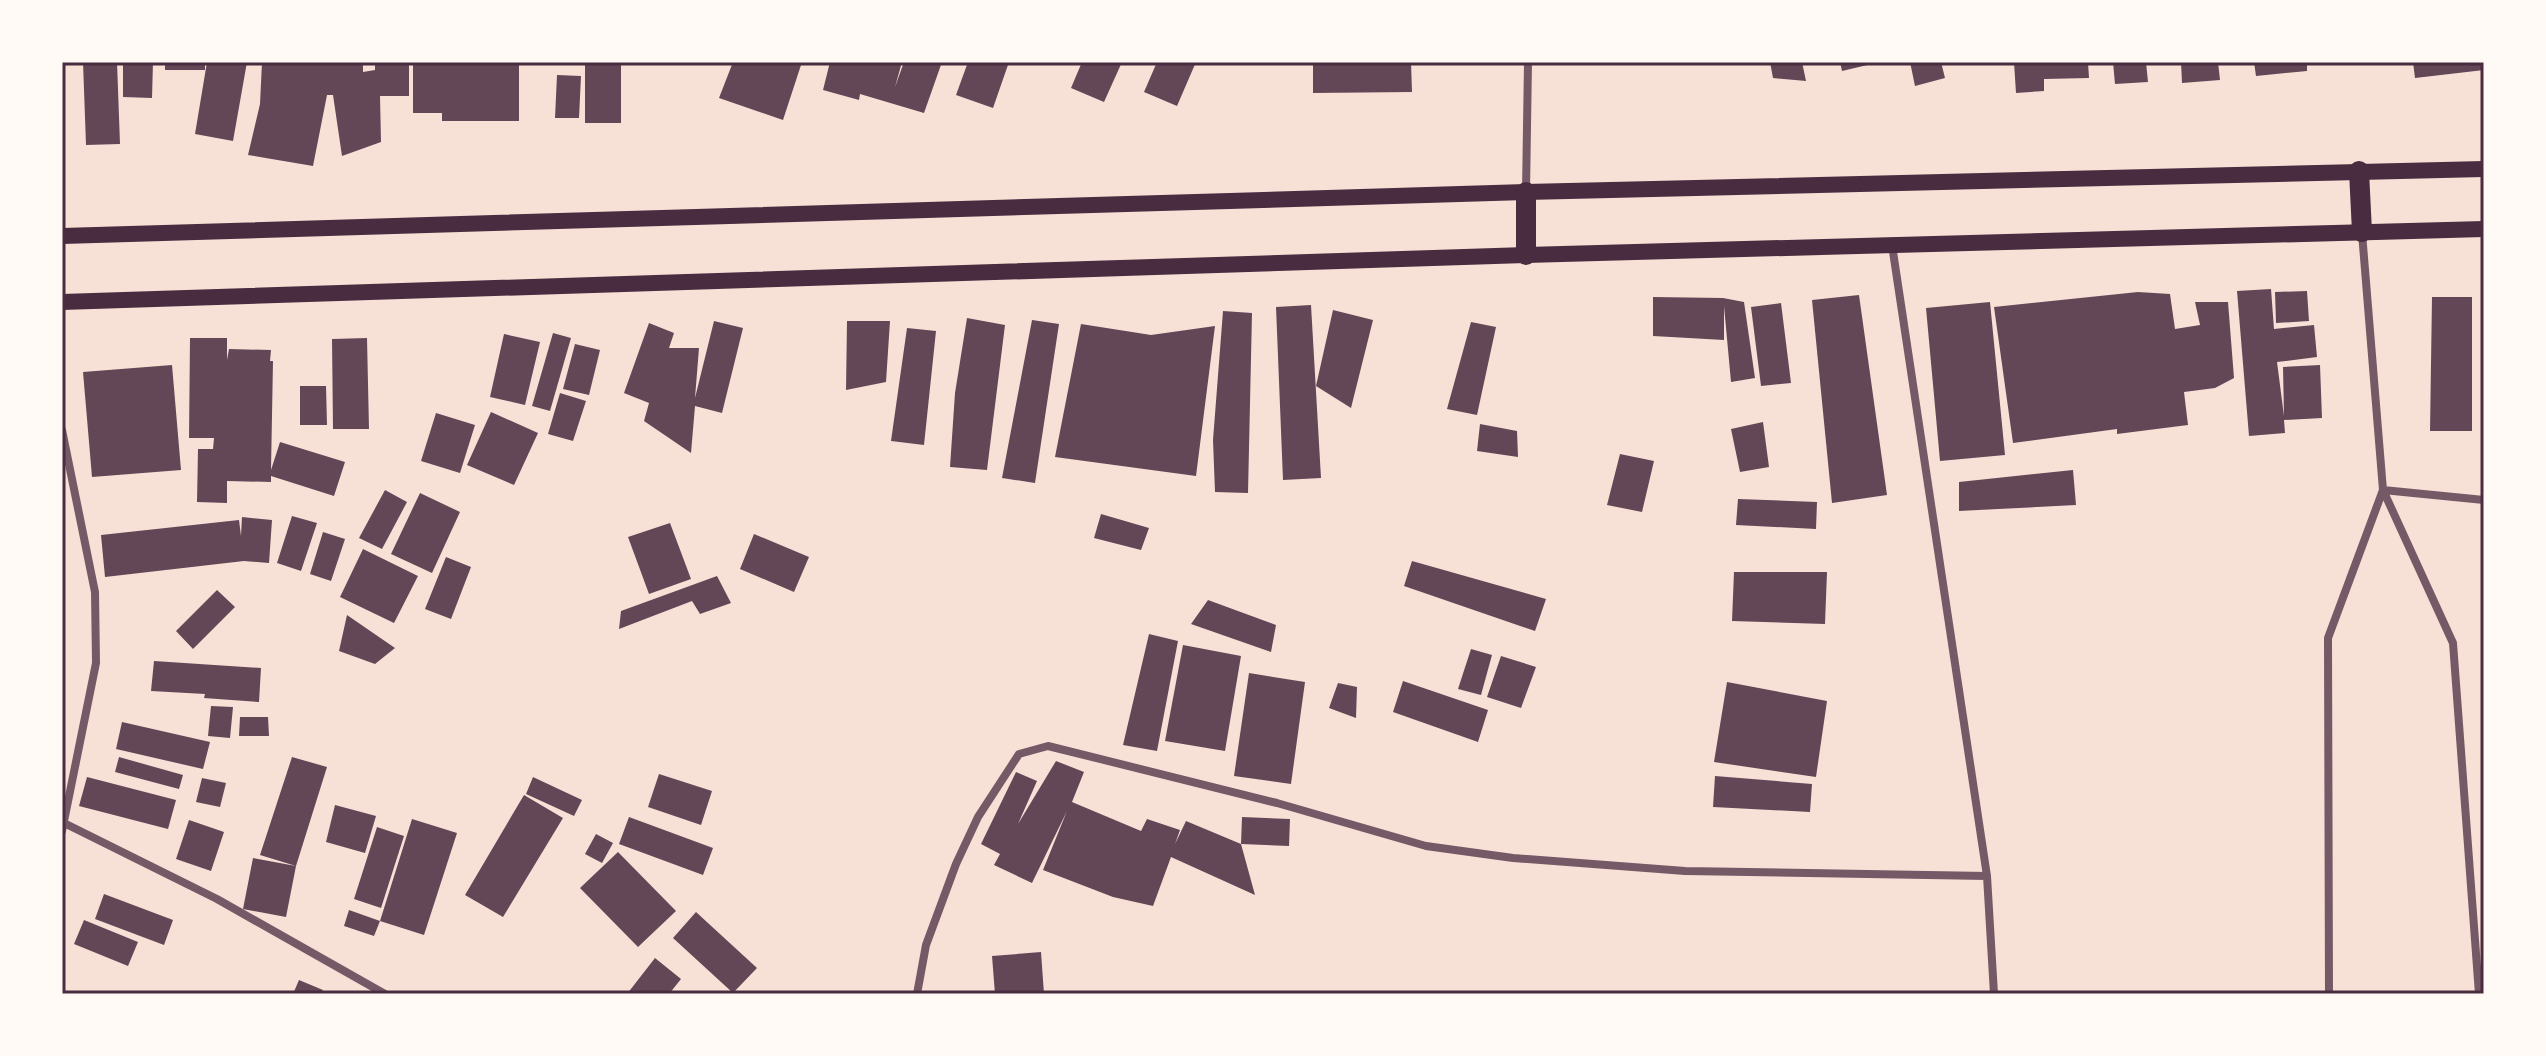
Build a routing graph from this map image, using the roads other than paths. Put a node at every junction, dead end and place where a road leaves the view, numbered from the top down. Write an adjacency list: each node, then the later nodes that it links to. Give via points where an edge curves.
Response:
1 (1528, 62): 4 (street)
2 (2484, 169): 3 (main road)
3 (2359, 171): 4 (main road); 6 (main road)
4 (1526, 192): 7 (main road); 9 (main road)
5 (2484, 229): 6 (main road)
6 (2362, 232): 8 (main road); 12 (street)
7 (62, 236)
8 (1892, 244): 9 (main road); 15 (street)
9 (1526, 255): 10 (main road)
10 (62, 302)
11 (62, 430): 14 (street, via 95,592 96,663)
12 (2383, 490): 13 (street); 19 (street, via 2328,638); 20 (street, via 2453,643)
13 (2484, 500)
14 (63, 827): 16 (street, via 217,899)
15 (1987, 876): 17 (street, via 1685,871 1426,846 1048,746 1019,754 978,817 926,945); 18 (street)
16 (385, 994)
17 (917, 994)
18 (1994, 994)
19 (2329, 994)
20 (2479, 994)

